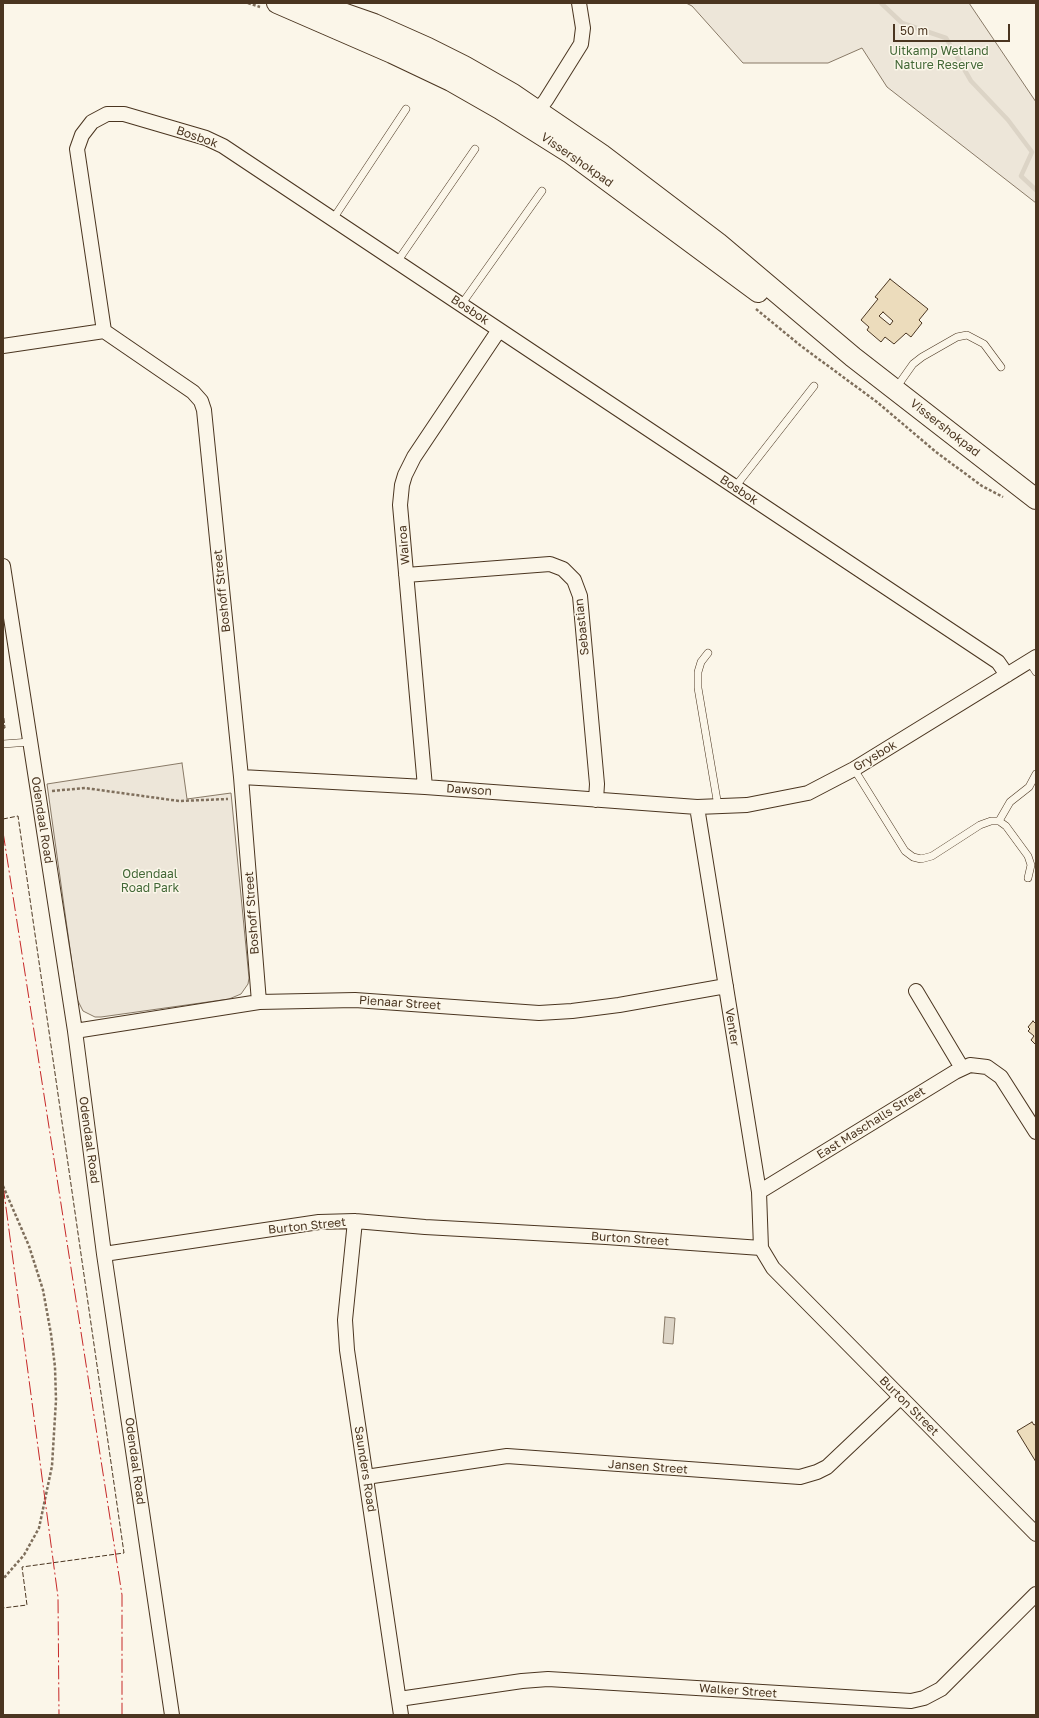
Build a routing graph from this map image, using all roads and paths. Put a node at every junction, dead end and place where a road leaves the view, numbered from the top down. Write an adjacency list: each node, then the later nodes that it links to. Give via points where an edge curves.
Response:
1 (248, 3): 4 (path)
2 (314, 3): 6 (main road, Vissershokpad, via 374,24 464,66)
3 (579, 3): 6 (street, via 583,28 581,44)
4 (269, 5): 6 (main road, Vissershokpad, via 392,52)
5 (406, 109): 9 (lane)
6 (532, 118): 18 (main road, Vissershokpad, via 601,154 718,243)
7 (474, 148): 10 (lane)
8 (542, 191): 11 (lane)
9 (333, 219): 10 (street, Bosbok); 14 (street, Bosbok, via 212,140 124,114 99,117 88,125 82,135 78,156)
10 (397, 262): 11 (street, Bosbok)
11 (461, 305): 13 (street, Bosbok)
12 (753, 307): 20 (path, via 877,402 936,452 982,486)
13 (499, 330): 19 (street, Bosbok); 23 (street, Wairoa, via 414,457 405,475 400,504)
14 (104, 331): 15 (street); 31 (street, Boshoff Street, via 193,392 201,401 204,410)
15 (3, 346)
16 (1001, 367): 18 (lane, via 984,344 967,335 957,337 922,357)
17 (814, 386): 19 (lane)
18 (895, 390): 21 (main road, Vissershokpad)
19 (735, 487): 26 (street, Bosbok, via 998,662)
20 (1004, 498)
21 (1036, 499)
22 (3, 566): 27 (street, Odendaal Road)
23 (406, 575): 32 (street, Wairoa); 35 (street, Sebastian, via 550,564 563,569 574,580 580,596 597,784)
24 (708, 653): 36 (lane, via 701,662 698,672 698,688)
25 (1034, 663): 26 (street, Grysbok)
26 (1007, 675): 29 (street, Grysbok)
27 (30, 742): 28 (lane); 33 (street, Odendaal Road)
28 (3, 744)
29 (854, 769): 36 (street, Grysbok, via 808,793 747,805); 38 (lane, via 905,851 913,857 920,859 932,856 980,825)
30 (1036, 774): 38 (lane, via 1029,786 1010,802)
31 (242, 777): 32 (street, Dawson); 34 (street, Boshoff Street)
32 (425, 787): 35 (street, Dawson)
33 (38, 792): 34 (path, via 85,788 179,801); 43 (street, Odendaal Road)
34 (243, 798): 42 (street, Boshoff Street)
35 (596, 800): 37 (street, Dawson)
36 (718, 806): 37 (street, Grysbok)
37 (697, 807): 40 (street, Venter)
38 (999, 821): 39 (lane, via 1006,826 1028,856)
39 (1028, 878)
40 (726, 986): 42 (street, Pienaar Street, via 596,1008 539,1013 355,1000); 47 (street, Venter)
41 (916, 991): 44 (street)
42 (259, 1002): 43 (street, Pienaar Street)
43 (74, 1031): 50 (street, Odendaal Road)
44 (962, 1068): 45 (street, East Maschalls Street, via 970,1065 987,1067 1001,1077); 47 (street, East Maschalls Street)
45 (1036, 1132)
46 (3, 1186): 54 (path, via 29,1246 42,1290 51,1334 56,1400 52,1466 39,1528 24,1555)
47 (759, 1192): 49 (street, Venter)
48 (355, 1221): 49 (street, Burton Street); 50 (street, Burton Street, via 319,1222); 52 (street, Saunders Road, via 345,1320 346,1350)
49 (761, 1248): 51 (street, Burton Street, via 773,1268)
50 (104, 1254): 57 (street, Odendaal Road)
51 (901, 1397): 52 (street, Jansen Street, via 827,1467 800,1477 507,1456); 53 (street, Burton Street)
52 (366, 1477): 56 (street, Saunders Road)
53 (1036, 1534)
54 (3, 1579)
55 (1036, 1594): 56 (street, Walker Street, via 941,1689 924,1698 911,1701 563,1679 535,1679)
56 (399, 1699): 58 (street, Saunders Road)
57 (172, 1715)
58 (401, 1715)

